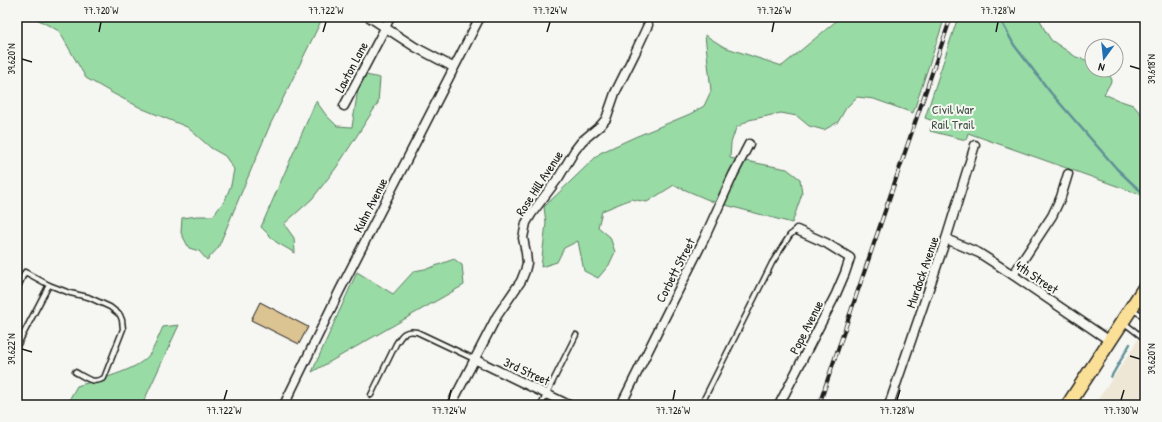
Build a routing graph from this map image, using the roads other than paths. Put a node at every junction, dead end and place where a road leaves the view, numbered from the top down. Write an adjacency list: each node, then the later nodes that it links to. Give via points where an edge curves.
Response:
1 (369, 17): 5 (street)
2 (390, 17): 5 (street, Lawton Lane)
3 (480, 17): 6 (street, Kuhn Avenue)
4 (648, 25): 24 (street, Rose Hill Avenue, via 619,83 606,119 575,150 526,223 523,238 525,271)
5 (385, 28): 6 (street); 7 (street, Lawton Lane)
6 (453, 67): 28 (street, Kuhn Avenue)
7 (344, 106)
8 (749, 144): 32 (street, Corbett Street)
9 (975, 145): 12 (street, Murdock Avenue)
10 (1068, 174): 13 (street, via 1052,216)
11 (797, 230): 33 (lane, via 790,235 772,263); 34 (street, Pope Avenue, via 826,243 850,258 836,294)
12 (946, 239): 13 (street, 4th Street, via 979,253); 35 (street, Murdock Avenue)
13 (1013, 275): 22 (street, 4th Street)
14 (49, 285): 16 (lane, via 25,272); 23 (lane); 25 (lane, via 93,299 116,311 122,320 123,329 104,378 95,382)
15 (1145, 288): 17 (main road)
16 (17, 289)
17 (1132, 309): 18 (lane); 19 (main road)
18 (1145, 317)
19 (1123, 322): 21 (lane); 22 (main road)
20 (576, 335): 26 (lane)
21 (1145, 339)
22 (1110, 341): 36 (main road)
23 (17, 346)
24 (474, 359): 26 (street, 3rd Street); 27 (lane, via 417,332 406,332 396,344); 29 (street, Rose Hill Avenue)
25 (75, 372)
26 (546, 394): 30 (lane); 31 (street, 3rd Street)
27 (371, 395)
28 (284, 405)
29 (451, 405)
30 (541, 405)
31 (569, 405)
32 (621, 405)
33 (701, 405)
34 (779, 405)
35 (889, 405)
36 (1068, 405)

